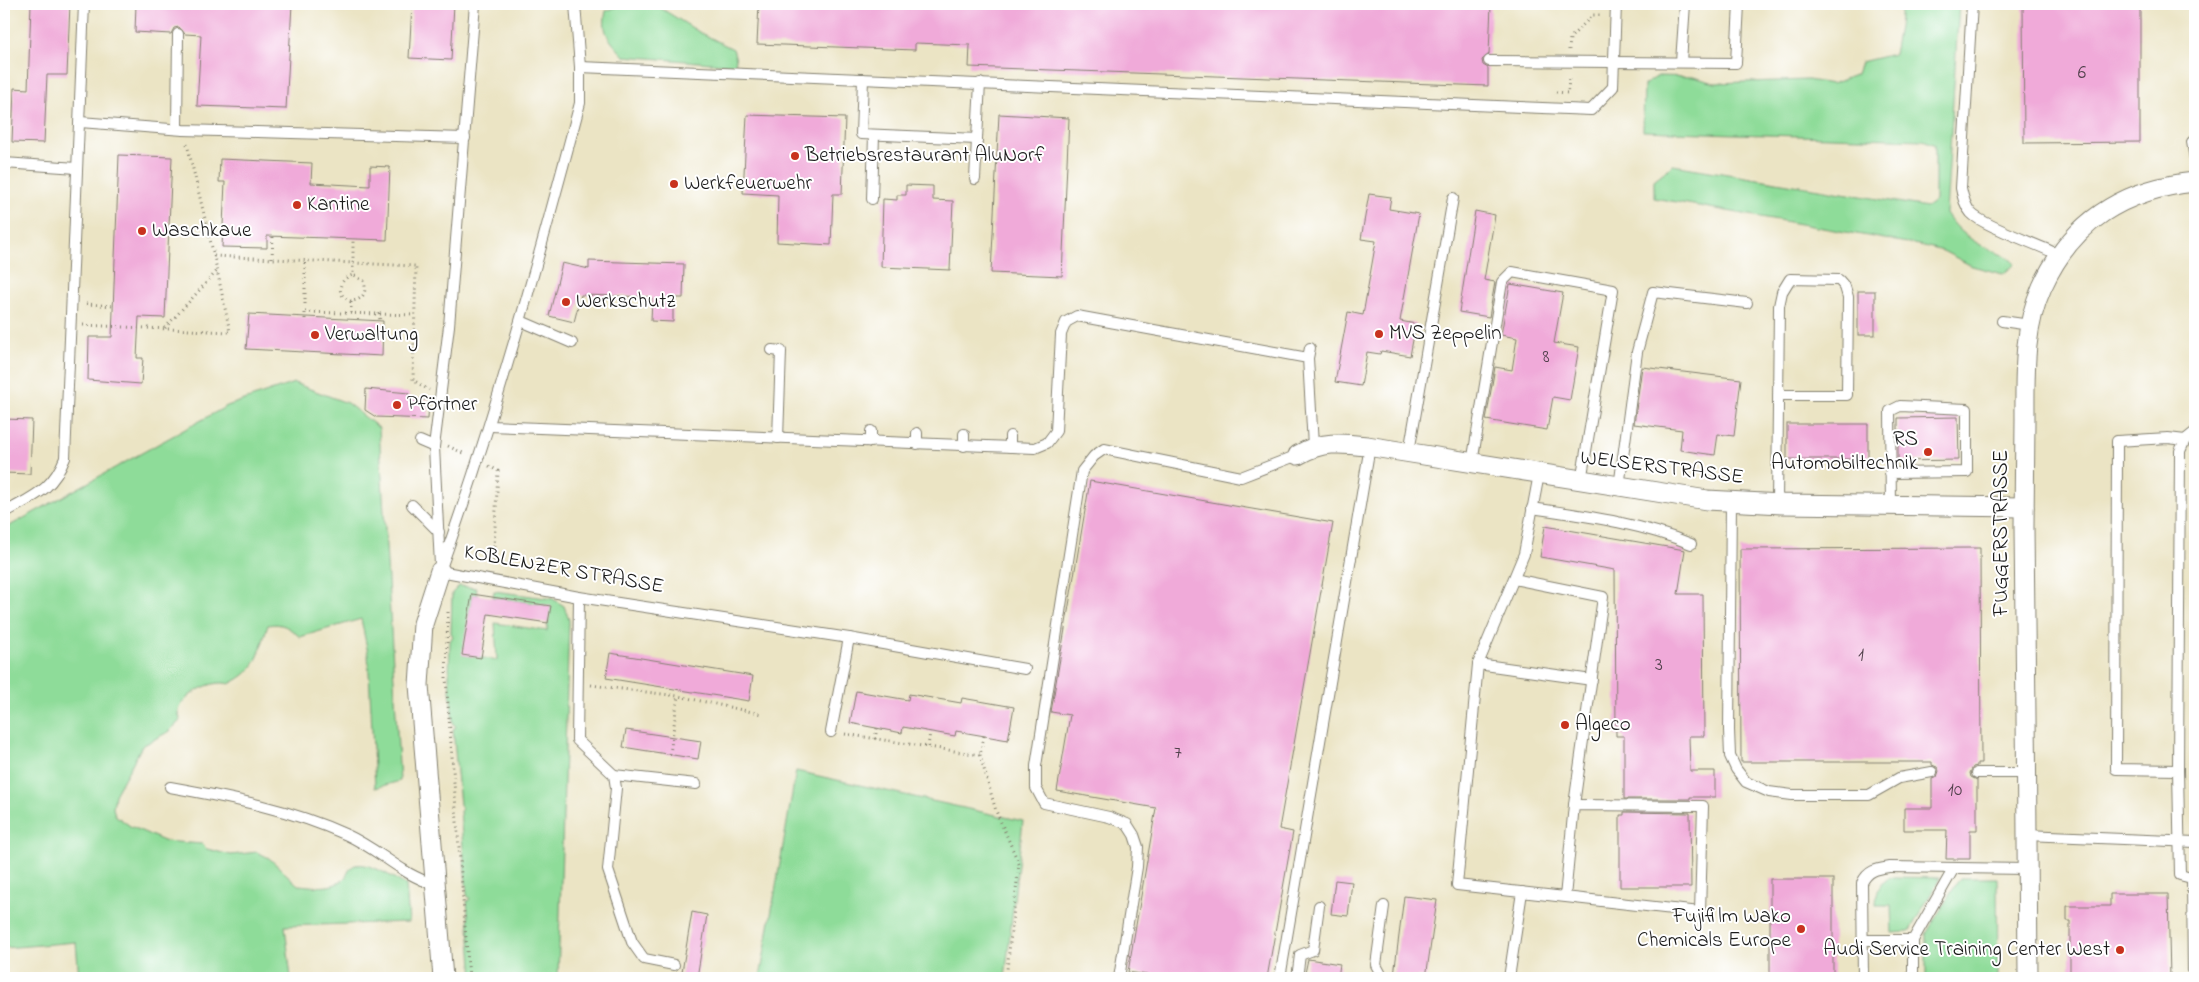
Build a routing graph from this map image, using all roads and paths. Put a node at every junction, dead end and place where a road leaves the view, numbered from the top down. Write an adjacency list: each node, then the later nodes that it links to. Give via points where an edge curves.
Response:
1 (84, 4): 18 (lane)
2 (475, 4): 21 (lane)
3 (575, 4): 14 (lane)
4 (1616, 4): 8 (lane)
5 (1685, 4): 13 (lane)
6 (1738, 4): 13 (lane, via 1736,63)
7 (1972, 4): 33 (lane, via 1961,188 1966,207 1980,220)
8 (1615, 15): 11 (path, via 1593,14 1570,38); 12 (lane)
9 (178, 34): 19 (lane)
10 (1489, 61): 11 (lane)
11 (1569, 62): 12 (lane); 17 (path, via 1568,93)
12 (1613, 62): 13 (lane); 16 (lane, via 1613,88 1590,110)
13 (1681, 62)
14 (580, 67): 15 (lane); 50 (lane, via 580,103)
15 (863, 78): 16 (lane); 20 (lane, via 860,134)
16 (980, 83): 22 (lane)
17 (1548, 92)
18 (80, 122): 19 (lane); 26 (lane)
19 (180, 129): 21 (lane); 34 (path)
20 (874, 135): 22 (lane); 30 (lane)
21 (465, 138): 67 (lane)
22 (977, 139): 27 (lane)
23 (2192, 142): 24 (lane)
24 (2195, 159)
25 (4, 163): 26 (lane)
26 (77, 168): 42 (lane)
27 (975, 179)
28 (2195, 182): 33 (street, FUGGERSTRASSE, via 2160,187 2119,203 2090,222)
29 (1453, 198): 73 (lane)
30 (872, 199)
31 (273, 236): 35 (path)
32 (353, 239): 37 (path)
33 (2059, 255): 53 (street, FUGGERSTRASSE, via 2042,286)
34 (214, 256): 35 (path); 38 (path)
35 (272, 258): 36 (path)
36 (305, 259): 37 (path); 44 (path)
37 (352, 262): 39 (path); 47 (path, via 416,266)
38 (217, 271): 54 (path); 54 (path, via 230,332)
39 (353, 275): 40 (path, via 346,276 340,290 343,297); 40 (path, via 364,282 366,288 364,295)
40 (351, 301): 45 (path)
41 (1747, 303): 79 (lane, via 1653,292 1637,352)
42 (70, 304): 43 (path); 52 (lane)
43 (113, 306)
44 (305, 312): 45 (path); 48 (path)
45 (350, 313): 46 (path)
46 (379, 313): 47 (path); 49 (path)
47 (414, 315): 57 (path, via 413,380)
48 (305, 319)
49 (380, 321)
50 (521, 321): 55 (lane); 59 (lane)
51 (2002, 321): 53 (lane)
52 (70, 325): 54 (path); 86 (lane, via 65,458 51,484)
53 (2030, 325): 84 (street, FUGGERSTRASSE, via 2025,360)
54 (164, 329)
55 (572, 343)
56 (772, 350): 64 (lane, via 781,350)
57 (434, 394)
58 (1778, 394): 58 (lane, via 1782,292 1790,279 1839,280 1848,297 1847,394); 82 (lane)
59 (490, 426): 64 (lane); 74 (lane)
60 (2195, 432): 65 (lane)
61 (917, 433): 68 (lane)
62 (964, 434): 69 (lane)
63 (1010, 436): 71 (lane)
64 (778, 438): 68 (lane, via 823,435 871,437)
65 (2185, 440): 109 (lane, via 2180,451); 109 (lane, via 2117,441 2116,769)
66 (420, 441): 67 (lane)
67 (435, 443): 74 (path); 87 (lane)
68 (917, 444): 69 (lane)
69 (964, 446): 71 (lane)
70 (1370, 446): 72 (street, WELSERSTRASSE, via 1342,443); 73 (street, WELSERSTRASSE); 135 (lane)
71 (1010, 447): 72 (lane, via 1035,448 1048,443 1056,431 1061,334 1066,322 1077,316 1117,319 1309,353)
72 (1306, 451): 134 (lane, via 1241,477 1104,450 1094,456 1082,471 1036,766 1036,788 1044,804 1109,817 1127,824 1134,834 1138,847 1137,866)
73 (1409, 452): 75 (street, WELSERSTRASSE)
74 (476, 460): 89 (lane); 91 (path, via 498,471)
75 (1472, 463): 77 (street, WELSERSTRASSE); 78 (lane, via 1502,282 1512,272 1613,290)
76 (1890, 473): 76 (lane, via 1890,411 1900,406 1967,409 1968,472); 83 (lane)
77 (1539, 474): 78 (street, WELSERSTRASSE); 85 (lane)
78 (1581, 481): 79 (street, WELSERSTRASSE)
79 (1619, 487): 80 (street, WELSERSTRASSE)
80 (1732, 501): 82 (street, WELSERSTRASSE); 110 (lane, via 1729,730 1730,756 1736,769 1750,784 1769,792 1792,795 1869,795 1899,778)
81 (412, 504): 87 (lane)
82 (1777, 504): 83 (street, WELSERSTRASSE)
83 (1891, 506): 84 (street, WELSERSTRASSE)
84 (2024, 507): 112 (street, FUGGERSTRASSE)
85 (1532, 508): 88 (lane, via 1604,519); 90 (lane, via 1524,554)
86 (4, 513)
87 (438, 532): 89 (lane)
88 (1691, 544)
89 (440, 571): 91 (lane, KOBLENZER STRASSE); 123 (street, KOBLENZER STRASSE, via 423,624 419,658)
90 (1514, 579): 95 (lane); 97 (lane, via 1603,598)
91 (491, 582): 92 (lane, KOBLENZER STRASSE)
92 (579, 598): 94 (lane, KOBLENZER STRASSE); 98 (lane)
93 (448, 609): 132 (path, via 446,678)
94 (849, 638): 96 (lane, KOBLENZER STRASSE); 102 (lane)
95 (1478, 664): 97 (lane); 124 (lane, via 1458,885)
96 (1025, 669)
97 (1592, 680): 116 (lane)
98 (578, 683): 99 (path); 113 (lane, via 577,740)
99 (678, 696): 100 (path); 107 (path)
100 (762, 714)
101 (877, 728): 105 (path)
102 (832, 732): 105 (path)
103 (930, 732): 106 (path)
104 (984, 736): 108 (path)
105 (875, 739): 106 (path)
106 (928, 747): 108 (path)
107 (670, 754)
108 (980, 755): 133 (path, via 996,810 1019,864)
109 (2178, 770): 118 (lane)
110 (1932, 772)
111 (1977, 773): 112 (lane)
112 (2026, 773): 117 (street, FUGGERSTRASSE)
113 (614, 775): 114 (lane); 130 (lane, via 616,788 608,870 632,942 644,959)
114 (696, 784)
115 (170, 787): 123 (lane, via 293,813 347,835)
116 (1574, 805): 125 (lane); 125 (lane, via 1703,806 1700,912)
117 (2026, 835): 118 (lane); 121 (street, FUGGERSTRASSE)
118 (2178, 841): 119 (lane); 122 (lane, via 2180,876)
119 (2195, 842)
120 (1954, 868): 121 (lane); 128 (lane, via 1890,867 1874,869 1866,875 1862,883); 129 (lane)
121 (2026, 869): 141 (street, FUGGERSTRASSE)
122 (2194, 879): 142 (lane)
123 (436, 886): 131 (street, KOBLENZER STRASSE)
124 (1522, 892): 125 (lane); 138 (lane)
125 (1565, 897)
126 (1319, 906): 136 (lane, via 1313,950 1300,955)
127 (1384, 906): 137 (lane, via 1376,965)
128 (1862, 940): 129 (lane); 139 (lane)
129 (1914, 940): 140 (lane)
130 (674, 964)
131 (443, 978)
132 (470, 978)
133 (1006, 978)
134 (1119, 978)
135 (1280, 978)
136 (1297, 978)
137 (1383, 978)
138 (1509, 978)
139 (1863, 978)
140 (1913, 978)
141 (2028, 978)
142 (2193, 978)

